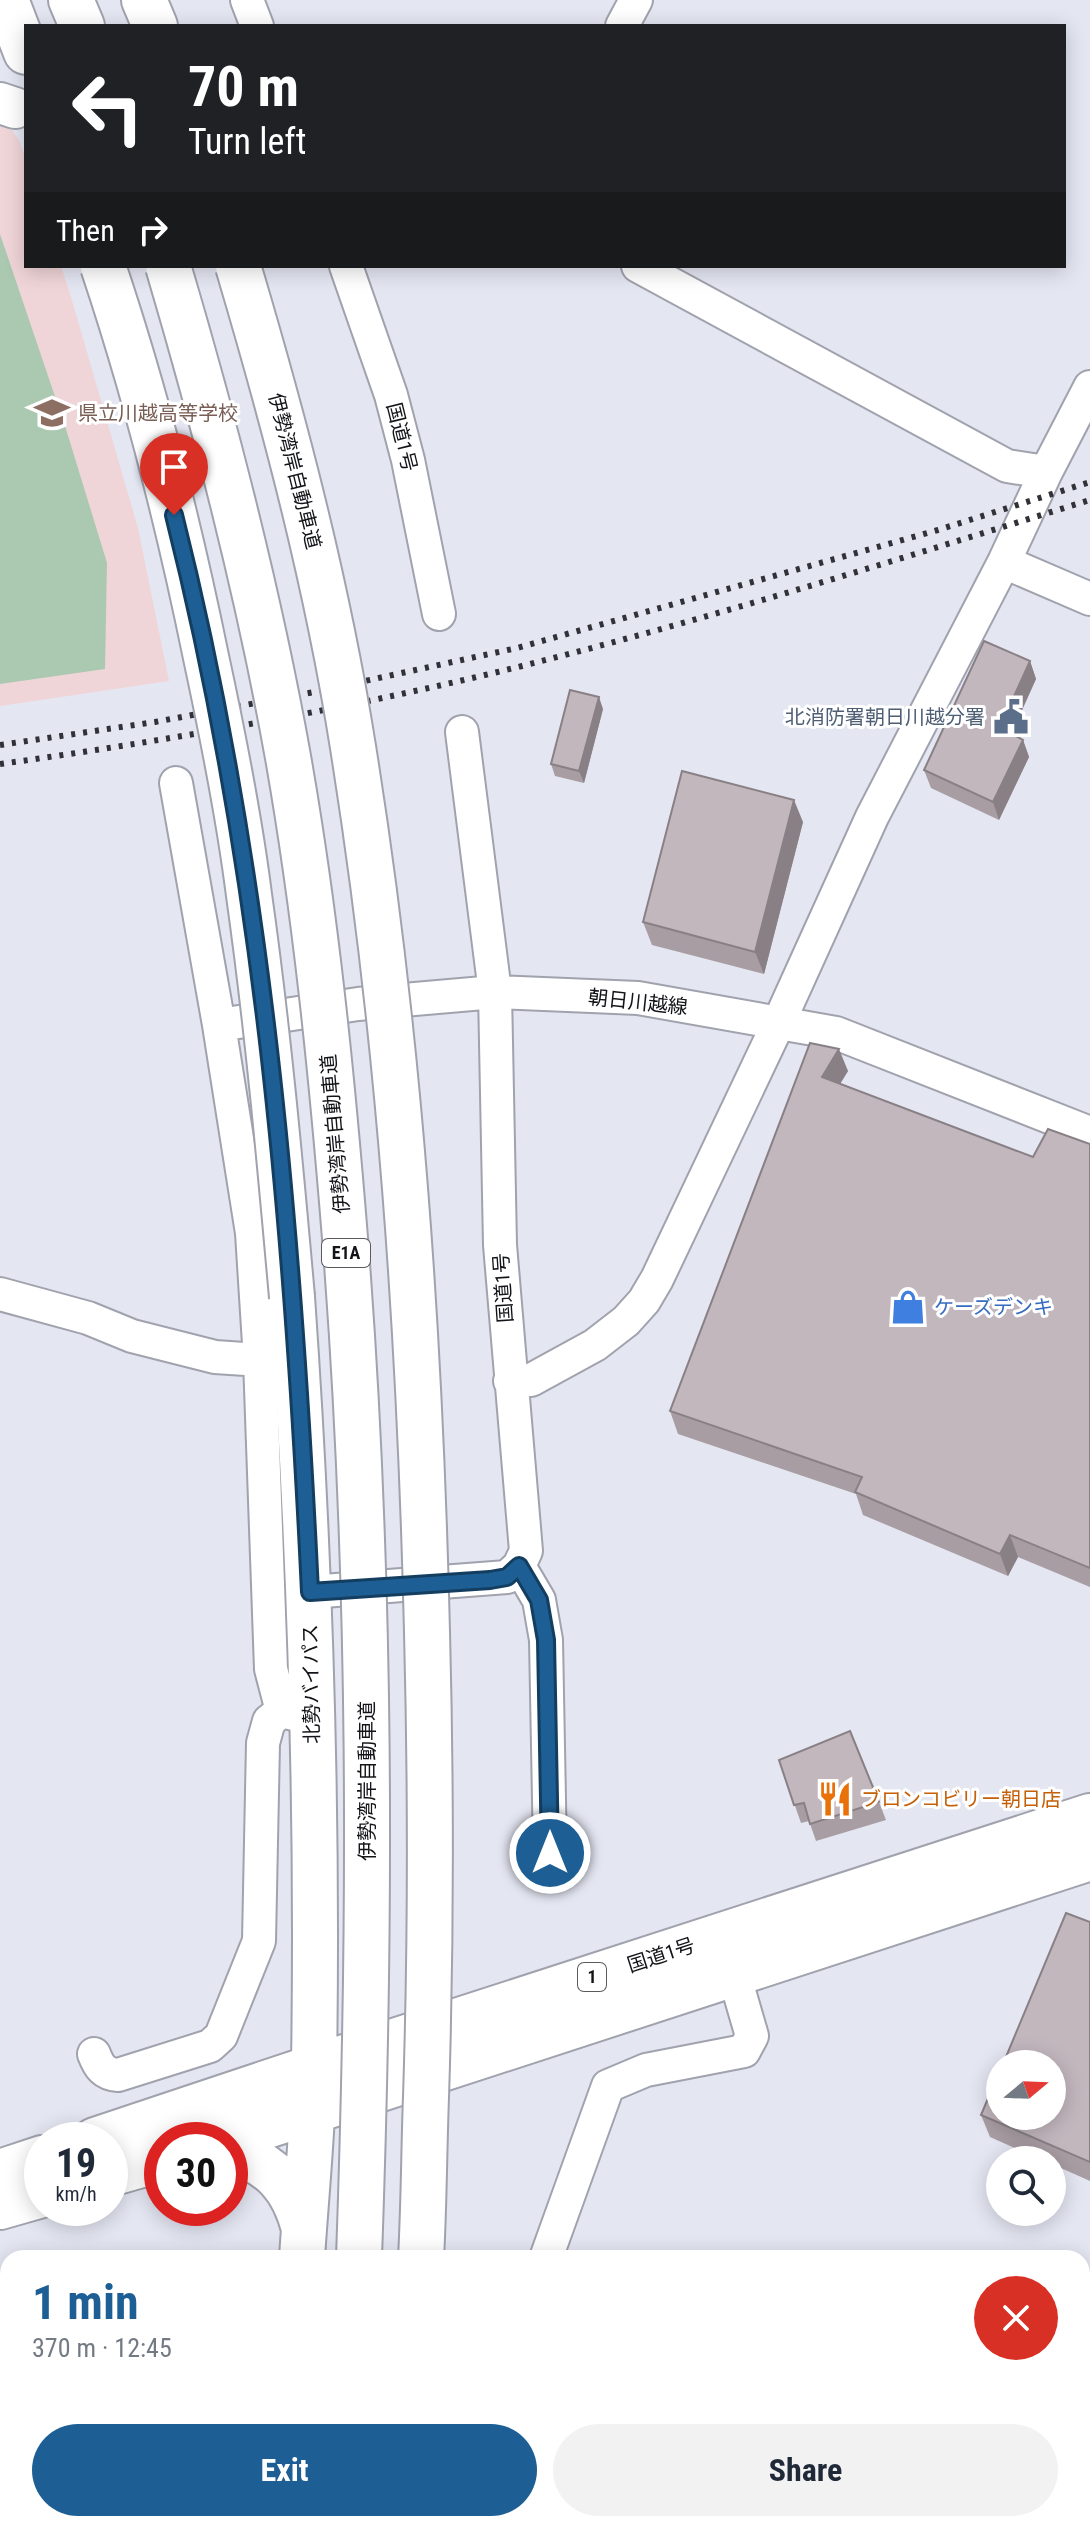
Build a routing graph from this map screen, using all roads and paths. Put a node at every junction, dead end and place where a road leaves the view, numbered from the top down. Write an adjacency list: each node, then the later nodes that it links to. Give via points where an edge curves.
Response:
1 (6, 0): 10 (highway)
2 (71, 0): 6 (highway)
3 (144, 0): 7 (highway)
4 (247, 0): 8 (street)
5 (636, 0): 9 (street)
6 (81, 24)
7 (154, 24)
8 (256, 24)
9 (623, 24)
10 (24, 47)
11 (104, 268): 31 (highway, 北勢バイパス, bridge, via 153,429 189,572 249,893 292,1297)
12 (169, 268): 47 (highway, 伊勢湾岸自動車道 / E1A, bridge, via 210,405 253,580 288,758 336,1128 352,1330 369,1764)
13 (239, 268): 49 (highway, 伊勢湾岸自動車道, bridge, via 317,561 352,744 400,1123 425,1518 430,1754)
14 (347, 268): 20 (street, 国道1号, via 391,395)
15 (642, 268): 17 (street, via 1007,466)
16 (1090, 387): 17 (street)
17 (1046, 472): 18 (street)
18 (1004, 562): 19 (street); 24 (street, via 872,817)
19 (1090, 599)
20 (439, 614)
21 (462, 732): 23 (street, 国道1号)
22 (176, 783): 25 (street)
23 (495, 992): 24 (street, 朝日川越線, via 638,998); 25 (street, via 358,1004); 29 (street, 国道1号, via 500,1245)
24 (779, 1022): 26 (street, 朝日川越線, via 836,1033); 29 (street, via 644,1301 595,1345 531,1380)
25 (219, 1025): 28 (street, via 252,1233)
26 (1090, 1133)
27 (0, 1294): 28 (street, via 132,1336 215,1357)
28 (260, 1360): 32 (street, via 271,1669)
29 (510, 1381): 30 (street, 国道1号, via 526,1533)
30 (519, 1566): 31 (street, via 507,1577 490,1580); 34 (street, via 539,1600 546,1640)
31 (310, 1592): 32 (highway, 北勢バイパス)
32 (298, 1715): 37 (street, via 269,1721 263,1743 259,1941 221,2036 210,2046 118,2075 108,2074); 38 (highway, 北勢バイパス)
33 (1090, 1816): 38 (highway, 国道1号 / 1)
34 (550, 1853)
35 (1090, 1858): 36 (highway, 国道1号 / 1)
36 (734, 1974): 38 (highway, 国道1号 / 1); 50 (street, via 752,2036 744,2051 646,2070 608,2086)
37 (94, 2054)
38 (318, 2095): 39 (highway, 国道1号 / 1); 40 (highway, 国道1号 / 1); 46 (highway, 北勢バイパス); 48 (highway, 北勢バイパス)
39 (248, 2129)
40 (128, 2133)
41 (248, 2158): 46 (highway, via 288,2188 298,2208)
42 (24, 2164): 43 (highway)
43 (0, 2172)
44 (24, 2200): 45 (highway)
45 (0, 2207)
46 (303, 2243)
47 (359, 2250)
48 (378, 2250)
49 (421, 2250)
50 (549, 2250)

